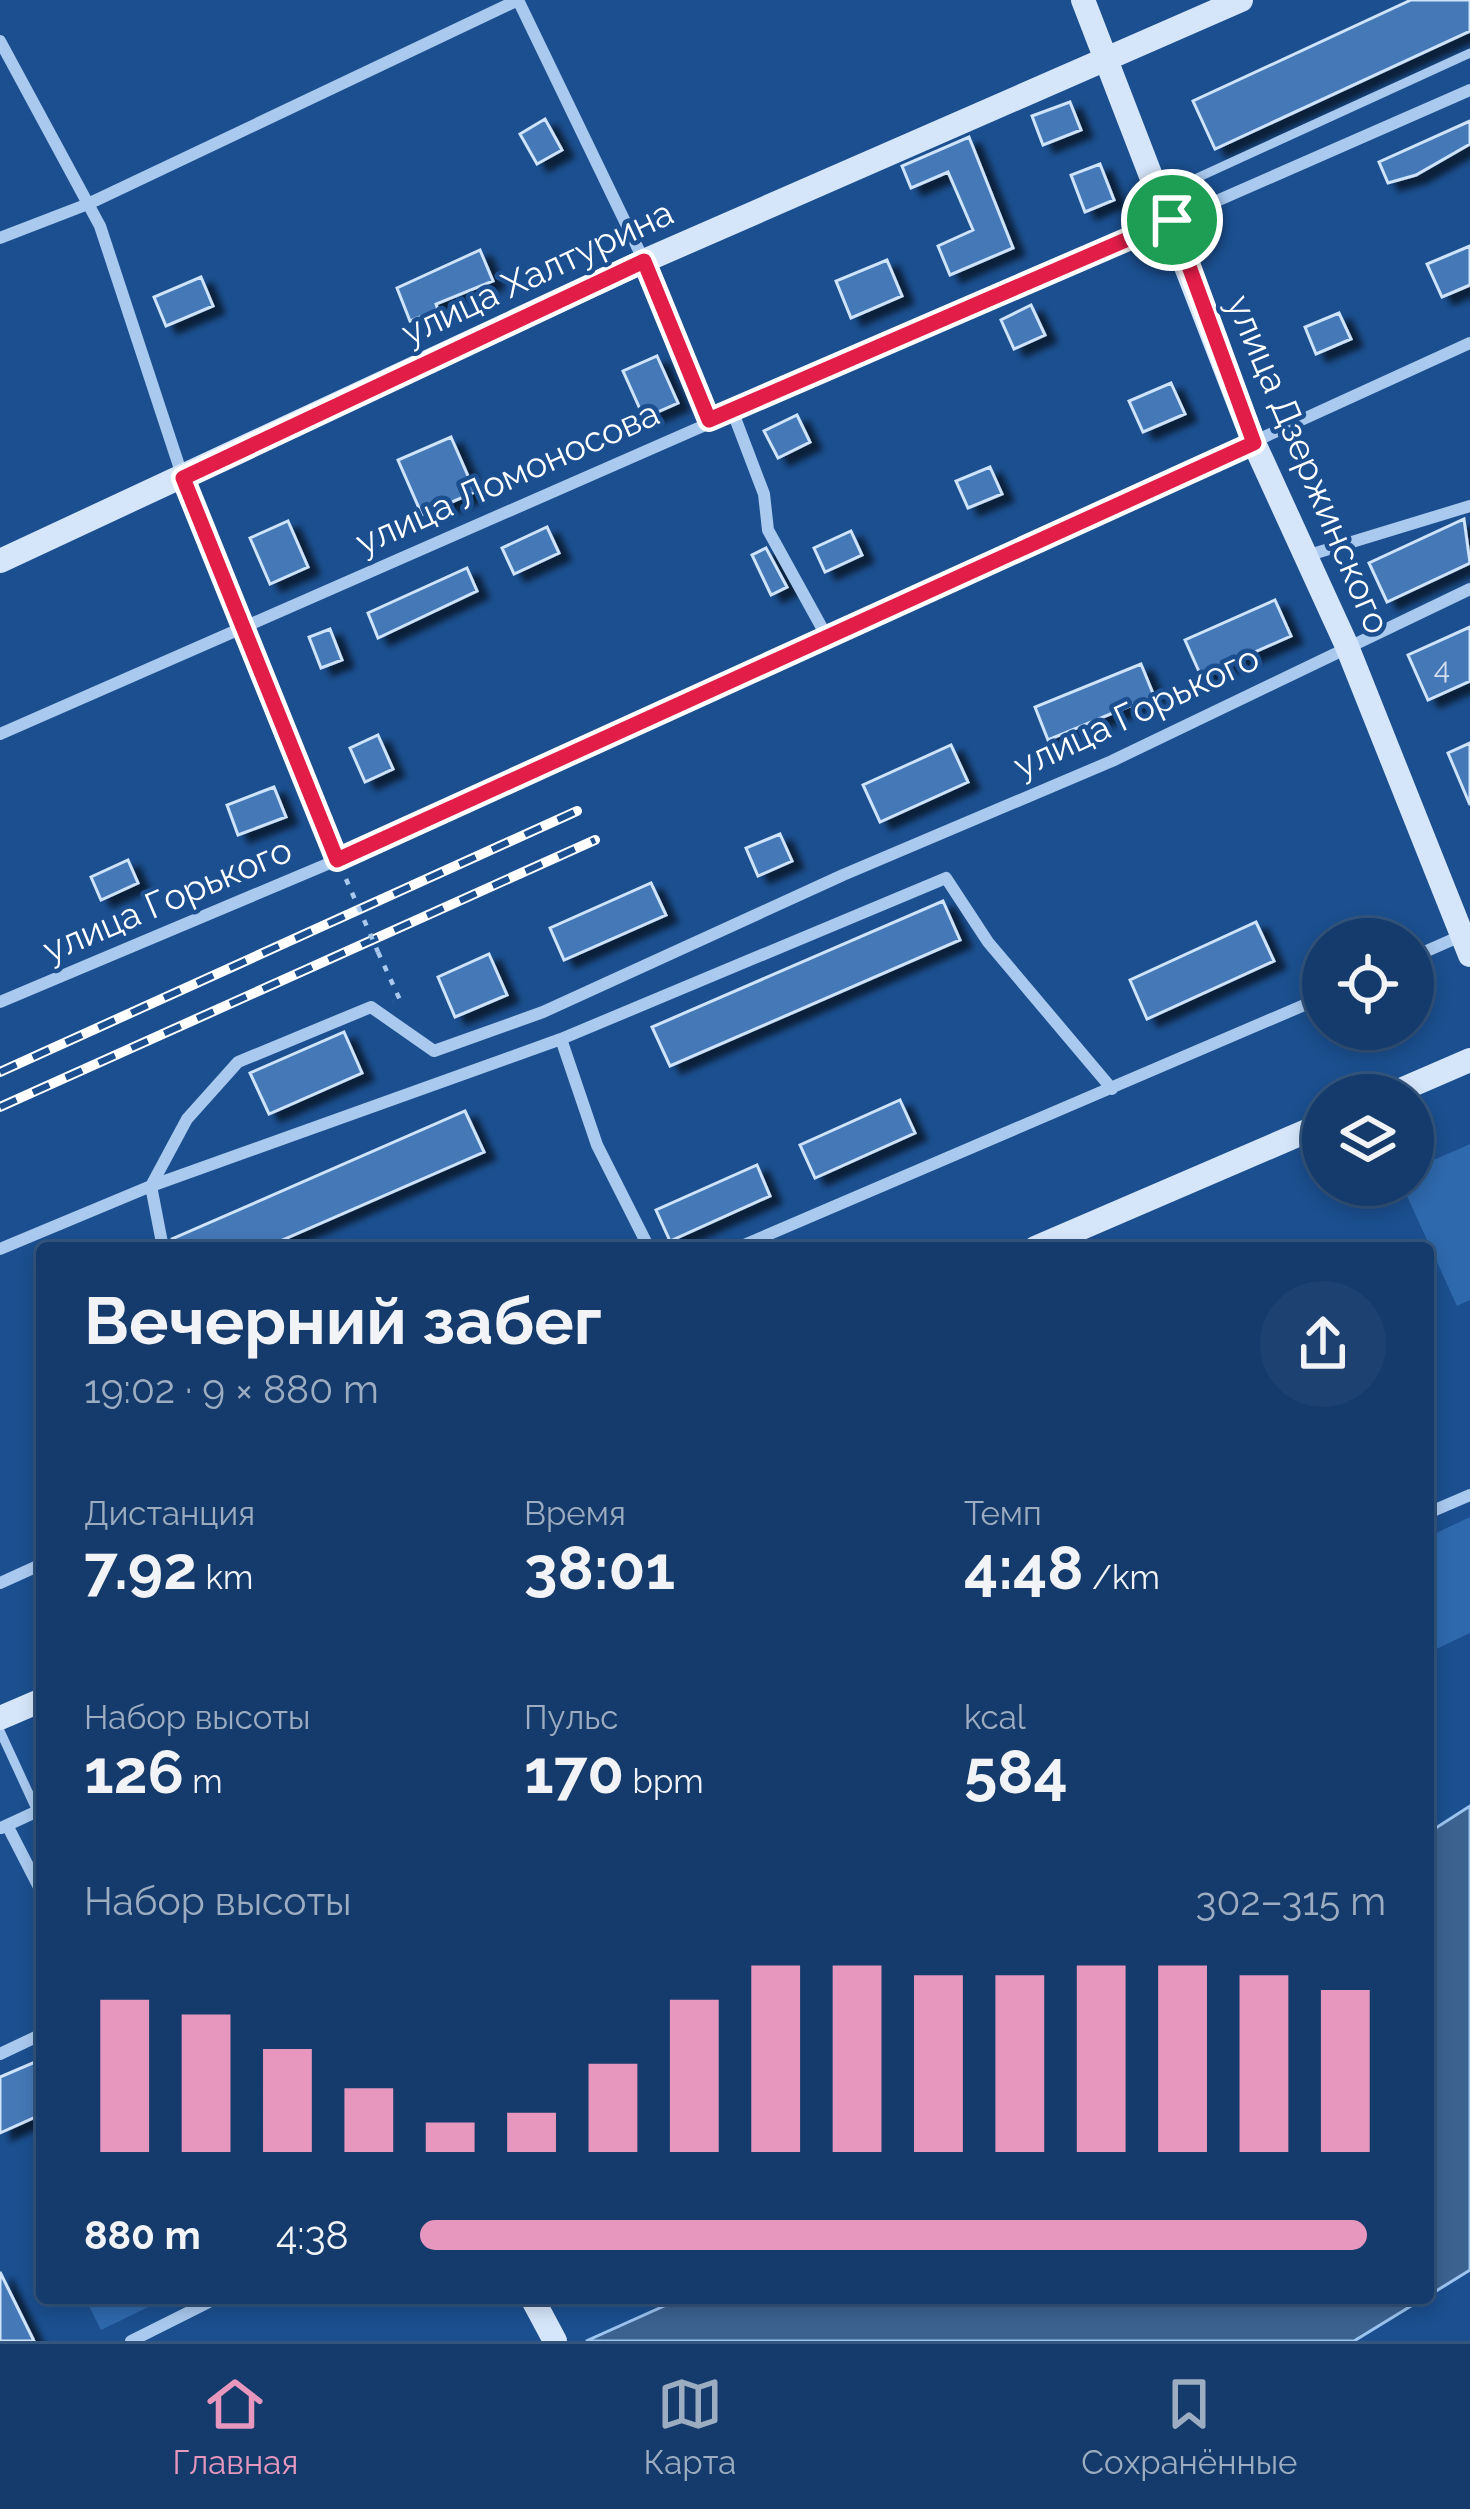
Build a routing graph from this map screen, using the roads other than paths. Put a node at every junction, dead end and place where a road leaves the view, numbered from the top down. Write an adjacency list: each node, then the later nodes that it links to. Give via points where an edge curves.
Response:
1 (518, 0): 9 (street); 12 (street)
2 (1083, 0): 6 (main road, улица Дзержинского)
3 (1241, 0): 6 (main road, улица Халтурина)
4 (0, 40): 9 (street)
5 (1470, 53): 8 (lane)
6 (1108, 59): 8 (main road, улица Дзержинского); 12 (main road, улица Халтурина)
7 (1470, 90): 10 (street, улица Ломоносова)
8 (1162, 194): 10 (main road, улица Дзержинского)
9 (88, 204): 11 (street); 17 (street)
10 (1172, 220): 14 (street, улица Ломоносова); 16 (main road, улица Дзержинского)
11 (0, 238)
12 (644, 261): 15 (street); 17 (main road, улица Халтурина)
13 (1470, 343): 16 (street, улица Горького)
14 (732, 410): 15 (street, улица Ломоносова); 23 (street, via 764,494 768,530)
15 (709, 420): 22 (street, улица Ломоносова)
16 (1254, 443): 19 (main road, улица Дзержинского); 23 (street, улица Горького)
17 (183, 478): 20 (main road, улица Халтурина); 22 (street)
18 (1470, 506): 19 (street)
19 (1306, 556): 24 (main road, улица Дзержинского)
20 (0, 561)
21 (1470, 589): 24 (street)
22 (243, 627): 25 (street, улица Ломоносова); 26 (street)
23 (827, 638): 26 (street, улица Горького)
24 (1346, 644): 27 (main road, улица Дзержинского); 36 (street, улица Горького, via 1112,761 543,1012 434,1051 371,1007 238,1062 188,1119)
25 (0, 734)
26 (337, 860): 29 (street, улица Горького)
27 (1467, 941): 28 (street)
28 (1434, 951)
29 (0, 1002)
30 (1302, 1006): 34 (street)
31 (561, 1039): 34 (street, via 946,878 988,942); 36 (street); 38 (street, via 597,1145)
32 (1470, 1060): 33 (main road)
33 (1434, 1076)
34 (1112, 1089): 39 (street)
35 (1302, 1133): 40 (main road)
36 (151, 1186): 37 (street); 41 (street)
37 (162, 1242)
38 (646, 1242)
39 (751, 1242)
40 (1050, 1242)
41 (0, 1250)
42 (1470, 1495): 43 (street)
43 (1434, 1510)
44 (36, 1567): 45 (street)
45 (0, 1583)
46 (36, 1703): 47 (main road)
47 (0, 1718)
48 (0, 1731): 49 (lane)
49 (36, 1802)
50 (36, 1812): 51 (street)
51 (4, 1826): 52 (street)
52 (36, 1882)
53 (36, 2037): 54 (street)
54 (0, 2054)
55 (205, 2304): 57 (street)
56 (535, 2304): 58 (main road)
57 (131, 2341)
58 (555, 2341)

